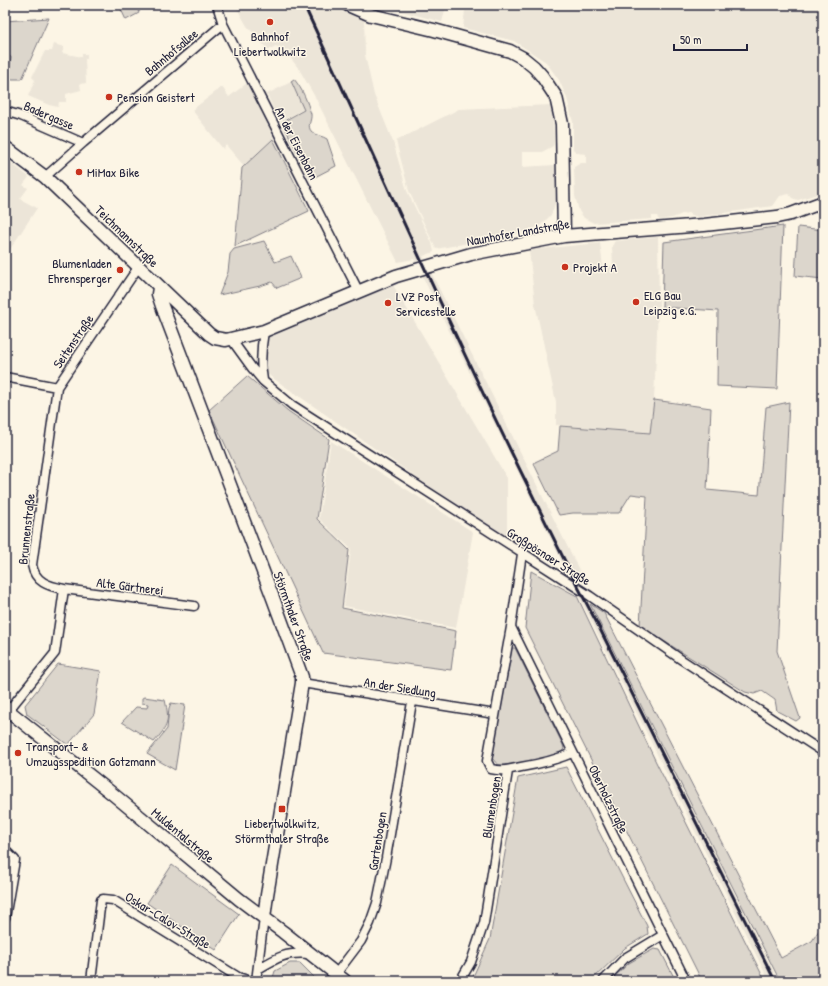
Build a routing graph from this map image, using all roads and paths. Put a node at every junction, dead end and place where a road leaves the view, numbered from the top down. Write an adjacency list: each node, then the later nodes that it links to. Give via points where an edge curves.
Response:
1 (217, 5): 3 (street, An der Eisenbahn)
2 (348, 5): 9 (street, via 371,16 502,49 523,58 534,67 556,97 561,117)
3 (223, 24): 5 (street, Bahnhofsallee); 12 (street, An der Eisenbahn)
4 (5, 111): 5 (street, Badergasse)
5 (83, 143): 7 (street, Bahnhofsallee)
6 (5, 147): 7 (street, Teichmannstraße)
7 (44, 177): 10 (street, Teichmannstraße)
8 (823, 202): 9 (street, Naunhofer Landstraße, via 777,217)
9 (564, 236): 12 (street, Naunhofer Landstraße, via 471,254 396,276)
10 (139, 266): 11 (street, Teichmannstraße); 17 (street, Seitenstraße)
11 (160, 288): 14 (street, Teichmannstraße, via 209,334 220,339); 22 (street, Störmthaler Straße, via 158,294 162,306 273,598)
12 (359, 292): 13 (street, Naunhofer Landstraße)
13 (264, 331): 14 (street, Naunhofer Landstraße); 16 (street, via 261,351)
14 (231, 339): 16 (street, Großpösnaer Straße)
15 (5, 377): 17 (street, Seitenstraße)
16 (263, 381): 18 (street, Großpösnaer Straße, via 292,405)
17 (56, 387): 19 (street, Brunnenstraße, via 32,565 33,572 43,583)
18 (522, 554): 21 (street, Blumenbogen); 26 (street, Großpösnaer Straße, via 590,596)
19 (64, 589): 20 (street, Alte Gärtnerei); 24 (street, via 55,653)
20 (194, 606)
21 (511, 627): 25 (street, Blumenbogen); 27 (street, Oberholzstraße)
22 (302, 683): 23 (street, An der Siedlung); 31 (street, Störmthaler Straße)
23 (412, 702): 25 (street, An der Siedlung); 35 (street, Gartenbogen, via 377,903 370,923)
24 (7, 710): 31 (street, Muldentalstraße)
25 (494, 714): 28 (street, Blumenbogen, via 487,761 491,769)
26 (823, 752)
27 (572, 753): 28 (street, via 551,761); 32 (street, Oberholzstraße)
28 (508, 771): 39 (street, Blumenbogen, via 484,923 471,962)
29 (5, 850): 30 (street, via 15,860)
30 (5, 918)
31 (264, 918): 33 (street, Muldentalstraße); 34 (street, Störmthaler Straße)
32 (663, 936): 40 (street, via 625,958); 41 (street, Oberholzstraße)
33 (312, 954): 34 (street, via 285,955); 35 (street, Muldentalstraße)
34 (258, 969): 38 (street, Störmthaler Straße)
35 (340, 977)
36 (91, 981): 37 (street, Oskar-Calov-Straße, via 103,899 113,900 238,977)
37 (251, 981)
38 (256, 981)
39 (460, 981)
40 (603, 981)
41 (686, 981)

